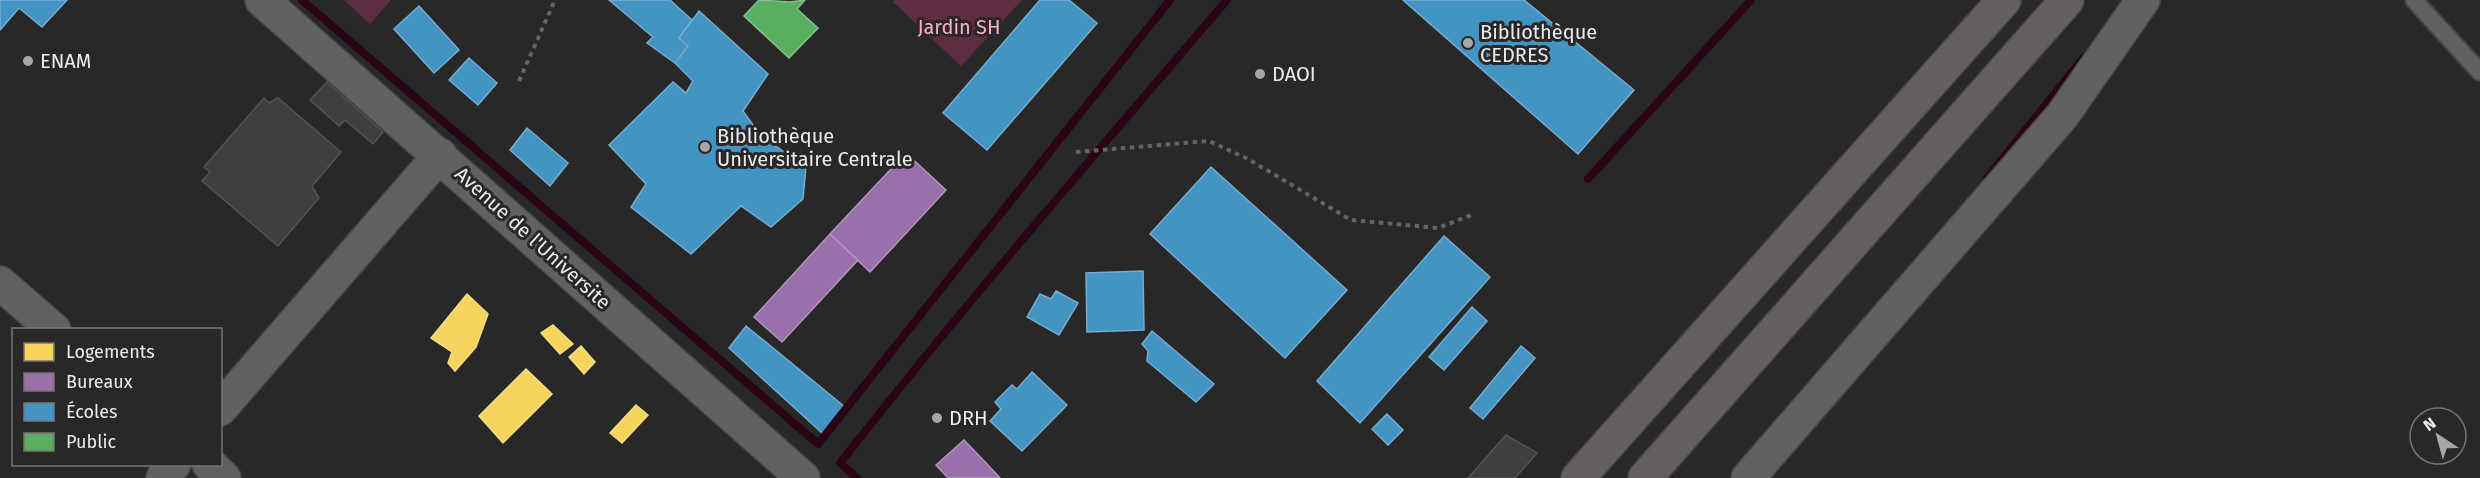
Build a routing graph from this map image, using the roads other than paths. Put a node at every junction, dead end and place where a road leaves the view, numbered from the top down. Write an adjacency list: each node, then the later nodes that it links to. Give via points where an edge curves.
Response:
1 (262, 0): 7 (street, Avenue de l'Universite)
2 (2004, 0): 16 (main road)
3 (2067, 0): 17 (main road)
4 (2144, 0): 18 (street, via 2062,116)
5 (2414, 0): 6 (lane)
6 (2480, 72)
7 (440, 155): 10 (street); 15 (street, Avenue de l'Universite)
8 (0, 283): 9 (street)
9 (52, 328)
10 (222, 407)
11 (173, 466): 13 (street)
12 (210, 466): 14 (street)
13 (163, 478)
14 (224, 478)
15 (803, 478)
16 (1578, 478)
17 (1645, 478)
18 (1748, 478)

